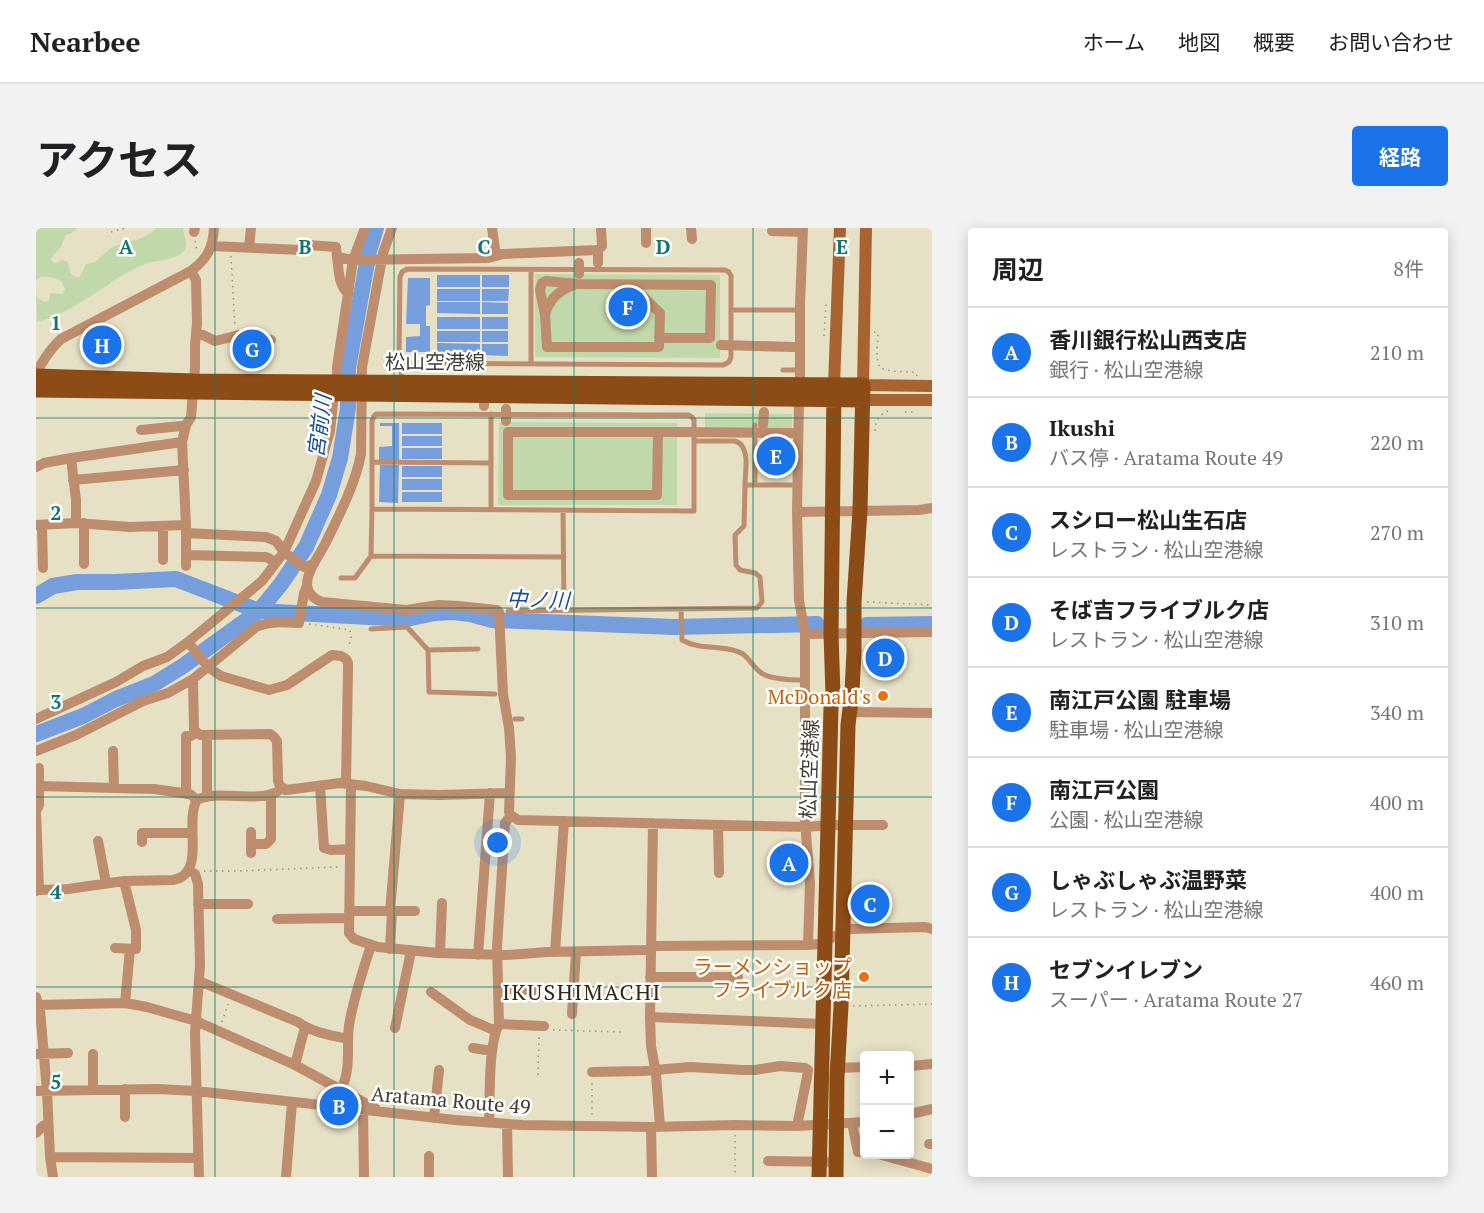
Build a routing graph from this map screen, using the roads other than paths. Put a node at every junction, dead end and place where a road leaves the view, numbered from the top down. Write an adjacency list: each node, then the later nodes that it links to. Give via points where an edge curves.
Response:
1 (214, 228): 13 (street)
2 (251, 228): 14 (street)
3 (365, 228): 18 (street)
4 (392, 228): 19 (street)
5 (492, 228): 16 (street)
6 (601, 228): 15 (street, via 602,246)
7 (646, 228): 12 (street)
8 (840, 228): 45 (street)
9 (866, 228): 46 (street)
10 (803, 230): 11 (street); 28 (street)
11 (772, 231)
12 (646, 243)
13 (211, 246): 14 (street); 22 (street, via 202,263)
14 (249, 247): 17 (street, via 336,247)
15 (598, 250): 16 (street); 20 (street)
16 (496, 256): 19 (street)
17 (337, 257): 18 (street); 25 (street, via 341,284)
18 (355, 260): 19 (street); 25 (street)
19 (378, 261): 43 (street)
20 (598, 263)
21 (531, 270): 27 (lane, via 726,270 731,276); 35 (lane, via 403,271 399,277); 36 (lane)
22 (191, 271): 30 (street, via 196,280); 38 (street, via 61,339 44,358)
23 (579, 276): 24 (street); 29 (street, via 550,302); 29 (street, via 542,283)
24 (631, 285): 26 (street); 26 (street)
25 (349, 294): 42 (street)
26 (658, 299): 31 (street); 32 (street, via 668,285 711,285)
27 (731, 310): 28 (lane); 36 (lane, via 731,356 725,364)
28 (800, 310): 34 (street)
29 (545, 315): 31 (street, via 547,347 659,347)
30 (196, 334): 33 (street, via 215,341 235,335); 41 (street)
31 (659, 338): 32 (street)
32 (711, 338): 34 (street, bridge, via 722,345 765,349)
33 (271, 340)
34 (797, 342): 40 (street)
35 (402, 361): 36 (lane); 47 (lane)
36 (531, 363)
37 (783, 370): 40 (lane)
38 (36, 375): 41 (main road, 松山空港線)
39 (928, 382): 46 (street)
40 (800, 384): 45 (main road, 松山空港線); 47 (main road, 松山空港線); 49 (main road, 松山空港線); 57 (street)
41 (193, 387): 42 (main road, 松山空港線); 44 (main road, 松山空港線); 53 (street, via 191,417)
42 (337, 388): 43 (main road, 松山空港線); 80 (street, via 316,481)
43 (359, 388): 47 (main road, 松山空港線); 86 (street, via 359,464 343,507)
44 (36, 390)
45 (834, 392): 46 (main road, 松山空港線); 73 (main road, 松山空港線)
46 (863, 392): 48 (street); 74 (main road, 松山空港線)
47 (399, 400): 49 (main road, 松山空港線); 61 (lane, via 373,417)
48 (932, 400)
49 (486, 405): 58 (lane, via 689,415 694,419); 62 (lane)
50 (506, 409): 52 (street, bridge)
51 (764, 412): 54 (street)
52 (507, 426): 56 (street); 56 (street, via 508,495 657,495)
53 (185, 428): 55 (street); 59 (street)
54 (762, 429): 56 (street, bridge); 57 (street, bridge); 67 (lane)
55 (141, 430)
56 (658, 432)
57 (795, 433): 68 (street)
58 (694, 441): 66 (lane, via 740,443 745,453); 72 (lane, via 694,511)
59 (182, 442): 60 (street); 64 (street)
60 (71, 458): 63 (street); 65 (street)
61 (372, 462): 62 (lane); 70 (lane)
62 (491, 463): 71 (lane)
63 (36, 467)
64 (184, 470): 65 (street); 79 (street)
65 (74, 480): 76 (street)
66 (745, 485): 67 (lane); 90 (lane, via 744,526 735,535 736,565 740,571 760,576 761,603 754,609)
67 (755, 485): 68 (lane)
68 (798, 485): 75 (street)
69 (932, 508): 74 (street)
70 (372, 509): 71 (lane); 81 (lane)
71 (491, 510): 72 (lane)
72 (563, 510): 82 (lane)
73 (833, 510): 74 (street); 75 (street); 97 (main road, 松山空港線)
74 (860, 510): 96 (main road, 松山空港線)
75 (797, 512): 93 (street, via 799,600)
76 (80, 523): 77 (street); 78 (street); 85 (street)
77 (39, 525): 87 (street)
78 (163, 526): 79 (street); 83 (street)
79 (186, 529): 80 (street, via 266,537 276,541); 84 (street, via 186,560 266,557)
80 (284, 552): 84 (street); 86 (street)
81 (371, 556): 82 (lane); 88 (lane, via 355,578)
82 (564, 557): 91 (lane)
83 (163, 560)
84 (276, 562): 98 (street, via 262,581)
85 (84, 564)
86 (309, 566): 89 (street)
87 (43, 568)
88 (341, 578)
89 (307, 586): 92 (street, via 313,597 325,602 406,610 458,606 497,610); 101 (street, via 300,619 256,627)
90 (681, 609): 91 (lane); 103 (lane, via 682,640 691,645 737,651 748,657 761,673 784,680)
91 (564, 610): 92 (lane)
92 (502, 616): 104 (street)
93 (804, 627): 97 (street); 103 (street)
94 (371, 629): 100 (lane, via 406,627)
95 (932, 632): 96 (street)
96 (854, 633): 97 (street); 105 (main road, 松山空港線)
97 (831, 634): 130 (main road, 松山空港線)
98 (190, 644): 101 (street); 107 (street)
99 (478, 649): 100 (lane)
100 (428, 650): 104 (lane, via 429,692)
101 (206, 665): 102 (street); 113 (street, via 221,676 268,690 287,685 332,656 346,659)
102 (193, 679): 108 (street); 110 (street)
103 (805, 680): 133 (street)
104 (499, 694): 119 (street, via 515,719)
105 (849, 712): 106 (street); 131 (main road, 松山空港線)
106 (932, 713)
107 (36, 719)
108 (196, 733): 109 (street); 120 (street, via 186,736)
109 (207, 736): 117 (street, via 270,734 277,741 278,781); 123 (street)
110 (36, 751)
111 (113, 751): 116 (street)
112 (39, 768): 114 (street)
113 (349, 784): 115 (street); 122 (street); 139 (street)
114 (39, 786): 116 (street); 124 (street)
115 (320, 786): 117 (street); 139 (street, via 324,848)
116 (114, 788): 120 (street)
117 (282, 788): 121 (street)
118 (490, 793): 119 (street); 122 (street); 165 (street)
119 (509, 793): 125 (street)
120 (186, 794): 123 (street)
121 (271, 794): 123 (street); 134 (street, via 271,839 251,849)
122 (400, 794): 148 (street)
123 (202, 798): 135 (street, via 193,809)
124 (36, 811): 128 (street)
125 (511, 815): 126 (street, via 518,820); 166 (street, via 505,823)
126 (564, 821): 127 (street); 162 (street)
127 (653, 823): 129 (street); 158 (street)
128 (36, 824): 138 (street)
129 (718, 825): 133 (street); 141 (street)
130 (828, 825): 131 (street); 133 (street); 154 (main road, 松山空港線)
131 (845, 825): 132 (street); 153 (main road, 松山空港線)
132 (883, 825)
133 (807, 827): 156 (street)
134 (251, 832)
135 (192, 833): 137 (street, via 142,833); 140 (street)
136 (98, 841): 143 (street)
137 (142, 842)
138 (36, 848): 144 (street)
139 (350, 849): 150 (street)
140 (192, 872): 142 (street, via 173,880); 146 (street, via 198,885)
141 (719, 873)
142 (124, 881): 143 (street); 159 (street, via 135,930 136,949)
143 (106, 883): 144 (street)
144 (37, 891)
145 (442, 903): 164 (street)
146 (198, 904): 147 (street); 169 (street)
147 (248, 904)
148 (391, 911): 149 (street); 150 (street); 160 (street)
149 (415, 911)
150 (349, 914): 151 (street); 155 (street, via 351,936)
151 (277, 919)
152 (932, 929): 153 (street)
153 (842, 932): 154 (street); 193 (main road, 松山空港線)
154 (826, 940): 156 (street); 178 (main road, 松山空港線)
155 (371, 945): 160 (street); 183 (street)
156 (808, 945): 158 (street)
157 (115, 948): 159 (street)
158 (651, 948): 163 (street); 167 (street)
159 (129, 949): 174 (street)
160 (390, 949): 161 (street)
161 (411, 951): 164 (street); 182 (street)
162 (555, 952): 163 (street); 166 (street)
163 (576, 952): 175 (street)
164 (440, 953): 165 (street)
165 (478, 955): 166 (street)
166 (498, 955): 170 (street)
167 (650, 977): 168 (street); 176 (street)
168 (738, 977)
169 (199, 981): 177 (street); 181 (street)
170 (498, 989): 171 (street); 180 (street)
171 (534, 990)
172 (431, 992): 180 (street, via 470,1020)
173 (37, 1002): 174 (street); 187 (street)
174 (125, 1003): 177 (street)
175 (572, 1014)
176 (650, 1017): 178 (street); 195 (street)
177 (196, 1021): 190 (street); 202 (street)
178 (823, 1024): 197 (main road, 松山空港線)
179 (542, 1026): 180 (street)
180 (498, 1027): 185 (street)
181 (305, 1028): 183 (street); 190 (street)
182 (395, 1028)
183 (348, 1039): 200 (street, via 346,1074)
184 (473, 1048): 185 (street)
185 (492, 1051): 211 (street)
186 (68, 1053): 187 (street)
187 (40, 1054): 201 (street)
188 (93, 1054): 198 (street)
189 (932, 1064): 191 (street)
190 (295, 1065): 200 (street)
191 (914, 1066)
192 (860, 1067): 193 (street)
193 (837, 1068): 215 (main road, 松山空港線)
194 (439, 1070): 209 (street)
195 (655, 1070): 196 (street); 197 (street, via 755,1070 780,1066 805,1068); 218 (street)
196 (592, 1072)
197 (814, 1076): 216 (main road, 松山空港線); 217 (street)
198 (93, 1089): 199 (street, Aratama Route 49); 201 (street, Aratama Route 49)
199 (125, 1089): 202 (street, Aratama Route 49); 208 (street)
200 (340, 1090): 206 (street)
201 (41, 1091): 213 (street)
202 (196, 1091): 203 (street, Aratama Route 49); 223 (street)
203 (292, 1102): 204 (street, Aratama Route 49); 231 (street)
204 (363, 1110): 206 (street, Aratama Route 49); 232 (street)
205 (932, 1110): 207 (street)
206 (379, 1111): 209 (street, Aratama Route 49)
207 (914, 1112)
208 (125, 1117)
209 (434, 1118): 211 (street, Aratama Route 49)
210 (860, 1122): 212 (street, Aratama Route 49)
211 (489, 1123): 214 (street, Aratama Route 49)
212 (852, 1123): 215 (street, Aratama Route 49); 220 (street)
213 (48, 1124): 219 (street); 222 (street)
214 (507, 1124): 218 (street, Aratama Route 49); 234 (street)
215 (836, 1124): 216 (street, Aratama Route 49); 227 (main road, 松山空港線)
216 (820, 1125): 217 (street, Aratama Route 49); 226 (main road, 松山空港線)
217 (797, 1126): 218 (street, Aratama Route 49)
218 (656, 1127): 235 (street)
219 (36, 1133)
220 (860, 1152)
221 (429, 1156): 233 (street)
222 (50, 1157): 223 (street); 229 (street)
223 (198, 1158): 230 (street)
224 (893, 1159): 228 (street)
225 (768, 1161): 226 (street)
226 (819, 1169): 227 (street)
227 (836, 1169)
228 (932, 1169)
229 (53, 1177)
230 (199, 1177)
231 (286, 1177)
232 (364, 1177)
233 (429, 1177)
234 (508, 1177)
235 (652, 1177)

